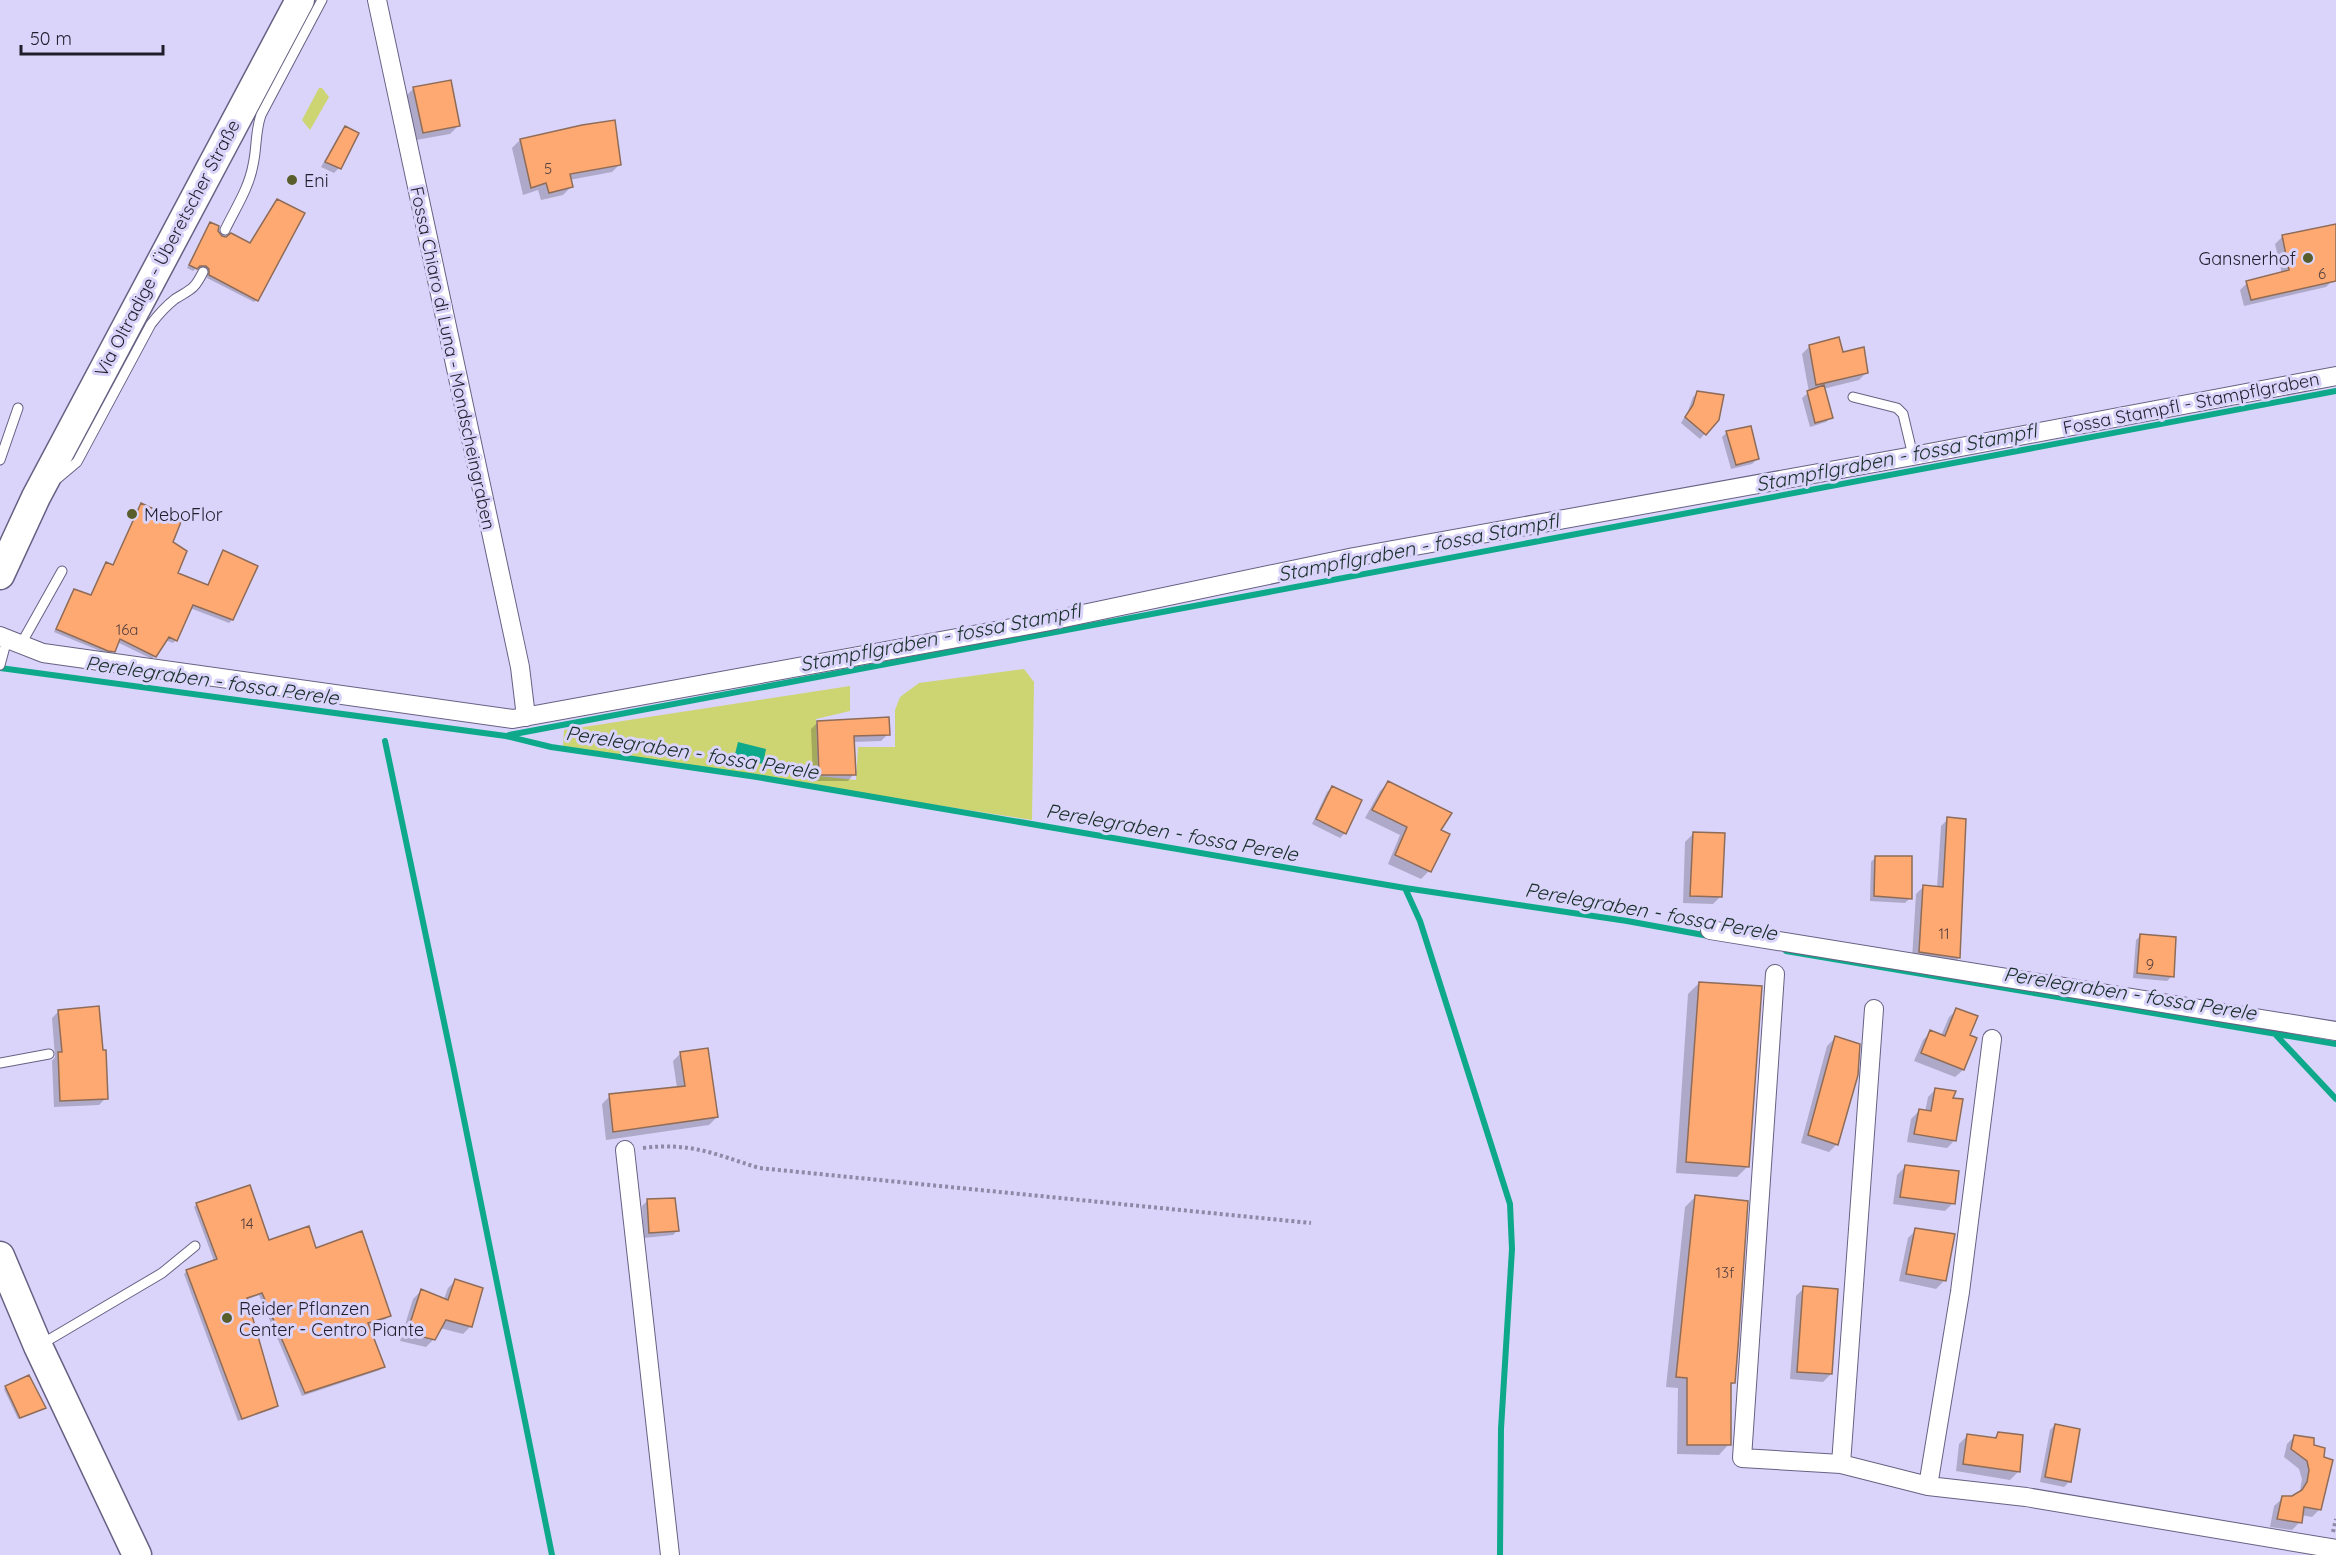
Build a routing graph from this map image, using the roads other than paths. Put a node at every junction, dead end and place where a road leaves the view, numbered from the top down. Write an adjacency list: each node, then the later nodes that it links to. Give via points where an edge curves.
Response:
1 (300, 0): 11 (main road, Via Oltradige - Überetscher Straße)
2 (322, 0): 4 (lane, via 261,115 253,166)
3 (377, 0): 15 (street, Fossa Chiaro di Luna - Mondscheingraben, via 520,667)
4 (225, 230)
5 (203, 272): 11 (lane, via 189,292 162,310 151,324 76,462)
6 (2336, 376): 9 (street, Fossa Stampfl - Stampflgraben)
7 (1853, 397): 9 (lane, via 1898,408)
8 (18, 408): 10 (lane)
9 (1913, 456): 15 (street, Fossa Stampfl - Stampflgraben, via 1354,557 1046,622)
10 (0, 460)
11 (36, 497): 13 (main road, Via Oltradige - Überetscher Straße)
12 (62, 571): 14 (lane)
13 (0, 575)
14 (6, 648): 15 (street, Fossa Stampfl - Stampflgraben, via 513,719)
15 (526, 717)
16 (1710, 930): 19 (street)
17 (1775, 975): 27 (street, via 1742,1458)
18 (1874, 1009): 27 (street)
19 (2336, 1031)
20 (1992, 1039): 28 (street, via 1960,1292)
21 (49, 1053): 22 (lane)
22 (0, 1064)
23 (625, 1150): 31 (street)
24 (195, 1246): 26 (lane, via 162,1272)
25 (0, 1256): 26 (main road)
26 (38, 1346): 30 (main road)
27 (1841, 1464): 28 (street)
28 (1928, 1486): 29 (street, via 2026,1497)
29 (2336, 1549)
30 (137, 1555)
31 (670, 1555)

